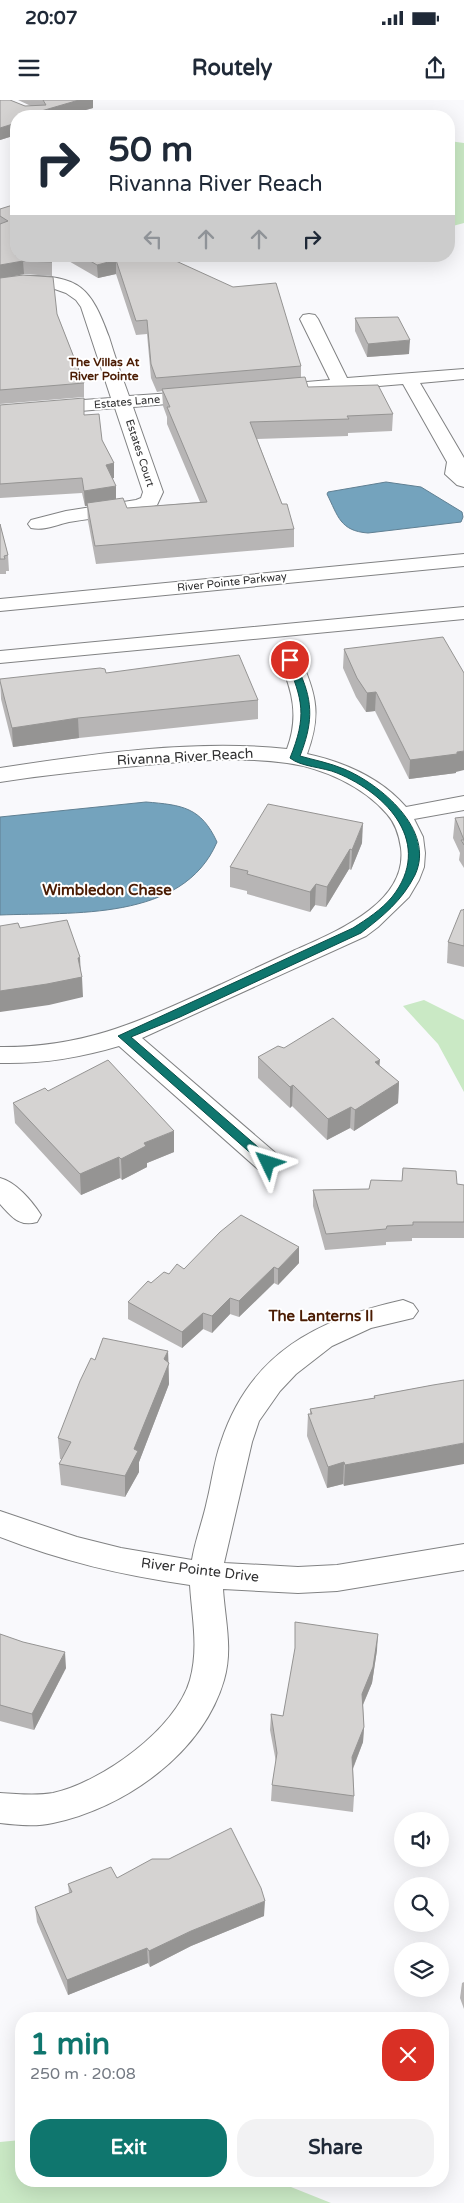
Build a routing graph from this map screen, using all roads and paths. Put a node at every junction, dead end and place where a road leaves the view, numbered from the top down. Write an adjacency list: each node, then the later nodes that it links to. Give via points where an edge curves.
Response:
1 (0, 285): 8 (street, Estates Court, via 47,282 71,287 83,295 90,306)
2 (309, 319): 5 (street)
3 (464, 374): 4 (street)
4 (409, 379): 5 (street); 10 (street)
5 (341, 384): 6 (street)
6 (258, 391)
7 (220, 394): 8 (street, Estates Lane)
8 (124, 402): 9 (street, Estates Lane); 12 (street, Estates Court, via 153,492 150,501)
9 (0, 412)
10 (461, 462): 11 (street, via 455,474)
11 (464, 481)
12 (38, 524)
13 (464, 560): 14 (street, River Pointe Parkway)
14 (0, 605)
15 (464, 613): 16 (street)
16 (0, 657)
17 (290, 660): 18 (street, via 302,688 306,712 305,732)
18 (295, 758): 19 (street, Rivanna River Reach, via 236,752 173,755); 21 (street, Rivanna River Reach, via 341,771 361,781 383,796)
19 (0, 775)
20 (464, 803): 21 (street)
21 (400, 815): 22 (street, Rivanna River Reach, via 410,833 415,853 410,874 396,898 381,913 357,931 177,1015)
22 (123, 1036): 23 (street, Rivanna River Reach, via 66,1053); 24 (street)
23 (0, 1055)
24 (268, 1163)
25 (0, 1187): 26 (street)
26 (27, 1215)
27 (403, 1311): 30 (street, via 363,1320 334,1332 301,1353 272,1378 251,1408 236,1441)
28 (0, 1524): 30 (street, River Pointe Drive, via 103,1557)
29 (464, 1557): 30 (street, River Pointe Drive, via 336,1578 268,1579)
30 (206, 1574): 31 (street, via 212,1650 206,1683 191,1714 160,1750 124,1778 91,1796 54,1808 21,1811)
31 (0, 1808)

